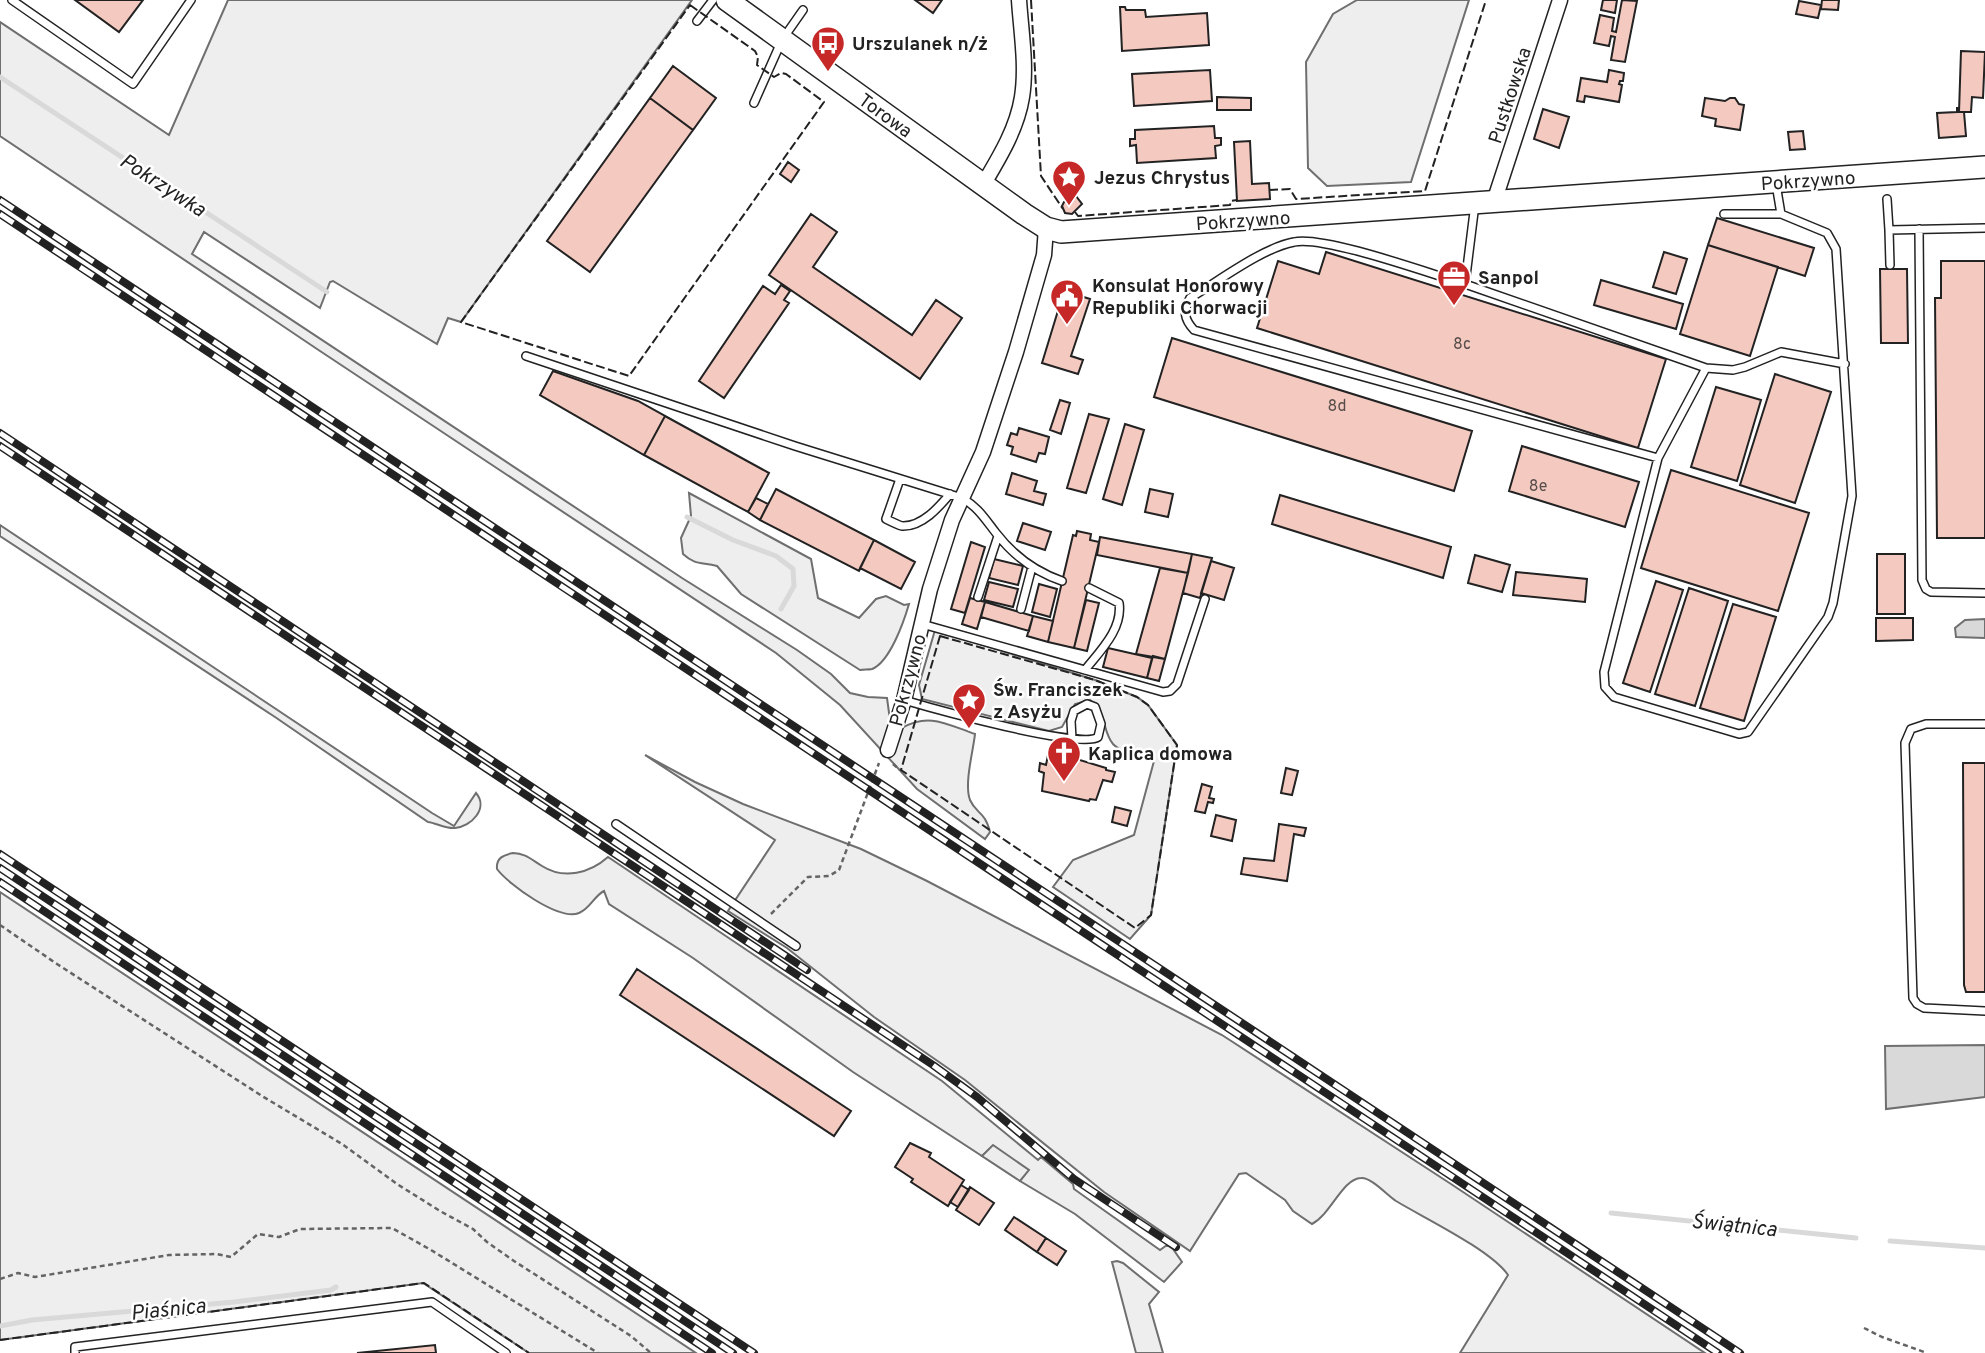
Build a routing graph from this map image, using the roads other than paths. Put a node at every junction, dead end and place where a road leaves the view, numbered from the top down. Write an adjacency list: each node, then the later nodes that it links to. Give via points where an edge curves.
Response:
1 (12, 0): 2 (lane, via 134,83)
2 (191, 0)
3 (713, 0): 8 (lane)
4 (727, 0): 9 (street, Torowa)
5 (1019, 0): 13 (street, via 1022,100 1014,128)
6 (1560, 0): 15 (street, Pustkowska)
7 (803, 9): 9 (lane)
8 (698, 21)
9 (782, 40): 10 (lane); 13 (street, Torowa)
10 (754, 103)
11 (1985, 167): 12 (street, Pokrzywno)
12 (1775, 182): 15 (street, Pokrzywno); 17 (lane)
13 (983, 185): 18 (street, Torowa)
14 (1887, 199): 21 (lane)
15 (1485, 203): 18 (street, Pokrzywno, via 1071,233); 23 (lane)
16 (1724, 214): 17 (lane)
17 (1781, 214): 25 (lane, via 1827,233 1833,240)
18 (1046, 228): 29 (street, Pokrzywno, via 1044,256 1016,352 982,452)
19 (1985, 228): 20 (lane)
20 (1919, 229): 21 (lane); 34 (lane, via 1922,580 1931,592)
21 (1889, 230): 22 (lane)
22 (1890, 265)
23 (1465, 284): 26 (lane); 27 (lane, via 1335,246 1294,242 1267,252 1190,298 1186,322 1194,330)
24 (526, 356): 28 (lane)
25 (1845, 364): 26 (lane, via 1781,352 1733,370); 27 (lane, via 1852,496 1833,603 1828,617 1748,732 1739,734 1614,697 1605,687 1604,672)
26 (1706, 368): 27 (lane)
27 (1658, 458)
28 (900, 479): 29 (lane); 29 (lane, via 886,519 902,526 921,520)
29 (956, 496): 30 (lane, via 980,510); 38 (street, Pokrzywno)
30 (998, 536): 31 (lane); 35 (lane)
31 (1032, 567): 32 (lane); 37 (lane)
32 (1062, 581)
33 (1089, 588): 39 (lane, via 1119,603 1120,611 1113,634)
34 (1985, 593)
35 (978, 597)
36 (1205, 599): 39 (lane, via 1177,684 1170,691)
37 (1021, 608)
38 (922, 624): 39 (lane); 40 (street, Pokrzywno)
39 (1085, 670)
40 (904, 699): 42 (lane); 43 (street, Pokrzywno)
41 (1985, 724): 46 (lane, via 1926,724 1911,729 1905,743 1913,998 1924,1008)
42 (1072, 739): 42 (lane, via 1098,737 1101,724 1095,707 1087,704 1074,711)
43 (885, 754)
44 (616, 824): 45 (lane)
45 (796, 946)
46 (1985, 1011)
47 (75, 1353): 48 (lane, via 75,1347 432,1303)
48 (506, 1353)

